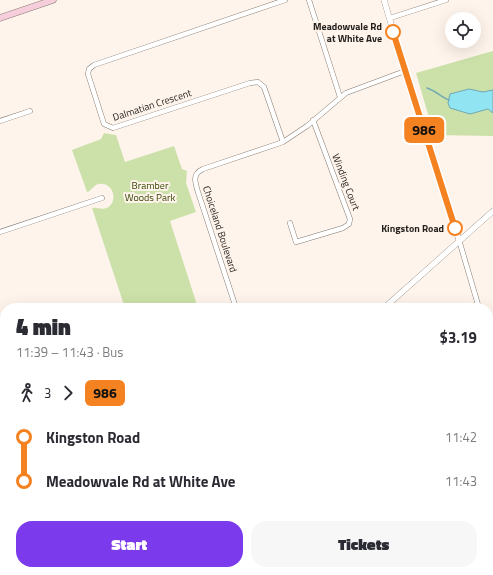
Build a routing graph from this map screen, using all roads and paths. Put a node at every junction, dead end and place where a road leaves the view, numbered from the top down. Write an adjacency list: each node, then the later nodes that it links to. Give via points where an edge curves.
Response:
1 (53, 0): 6 (main road)
2 (284, 0): 13 (street, Dalmatian Crescent, via 94,65 88,74 104,124 113,128 258,82 264,87)
3 (309, 0): 9 (street)
4 (384, 0): 7 (street)
5 (446, 0): 7 (street)
6 (0, 18)
7 (390, 18): 8 (street)
8 (405, 71): 9 (street, Choiceland Boulevard); 18 (street)
9 (340, 97): 11 (street, Choiceland Boulevard)
10 (30, 111): 12 (street)
11 (313, 120): 13 (street, Choiceland Boulevard); 16 (street, Winding Court, via 350,220 344,228 296,242)
12 (0, 121)
13 (283, 142): 19 (street, Choiceland Boulevard, via 203,169 195,175 198,192)
14 (102, 198): 17 (street)
15 (493, 211): 18 (street)
16 (290, 223)
17 (0, 232)
18 (459, 240): 20 (street); 21 (street)
19 (234, 303)
20 (390, 303)
21 (478, 303)

